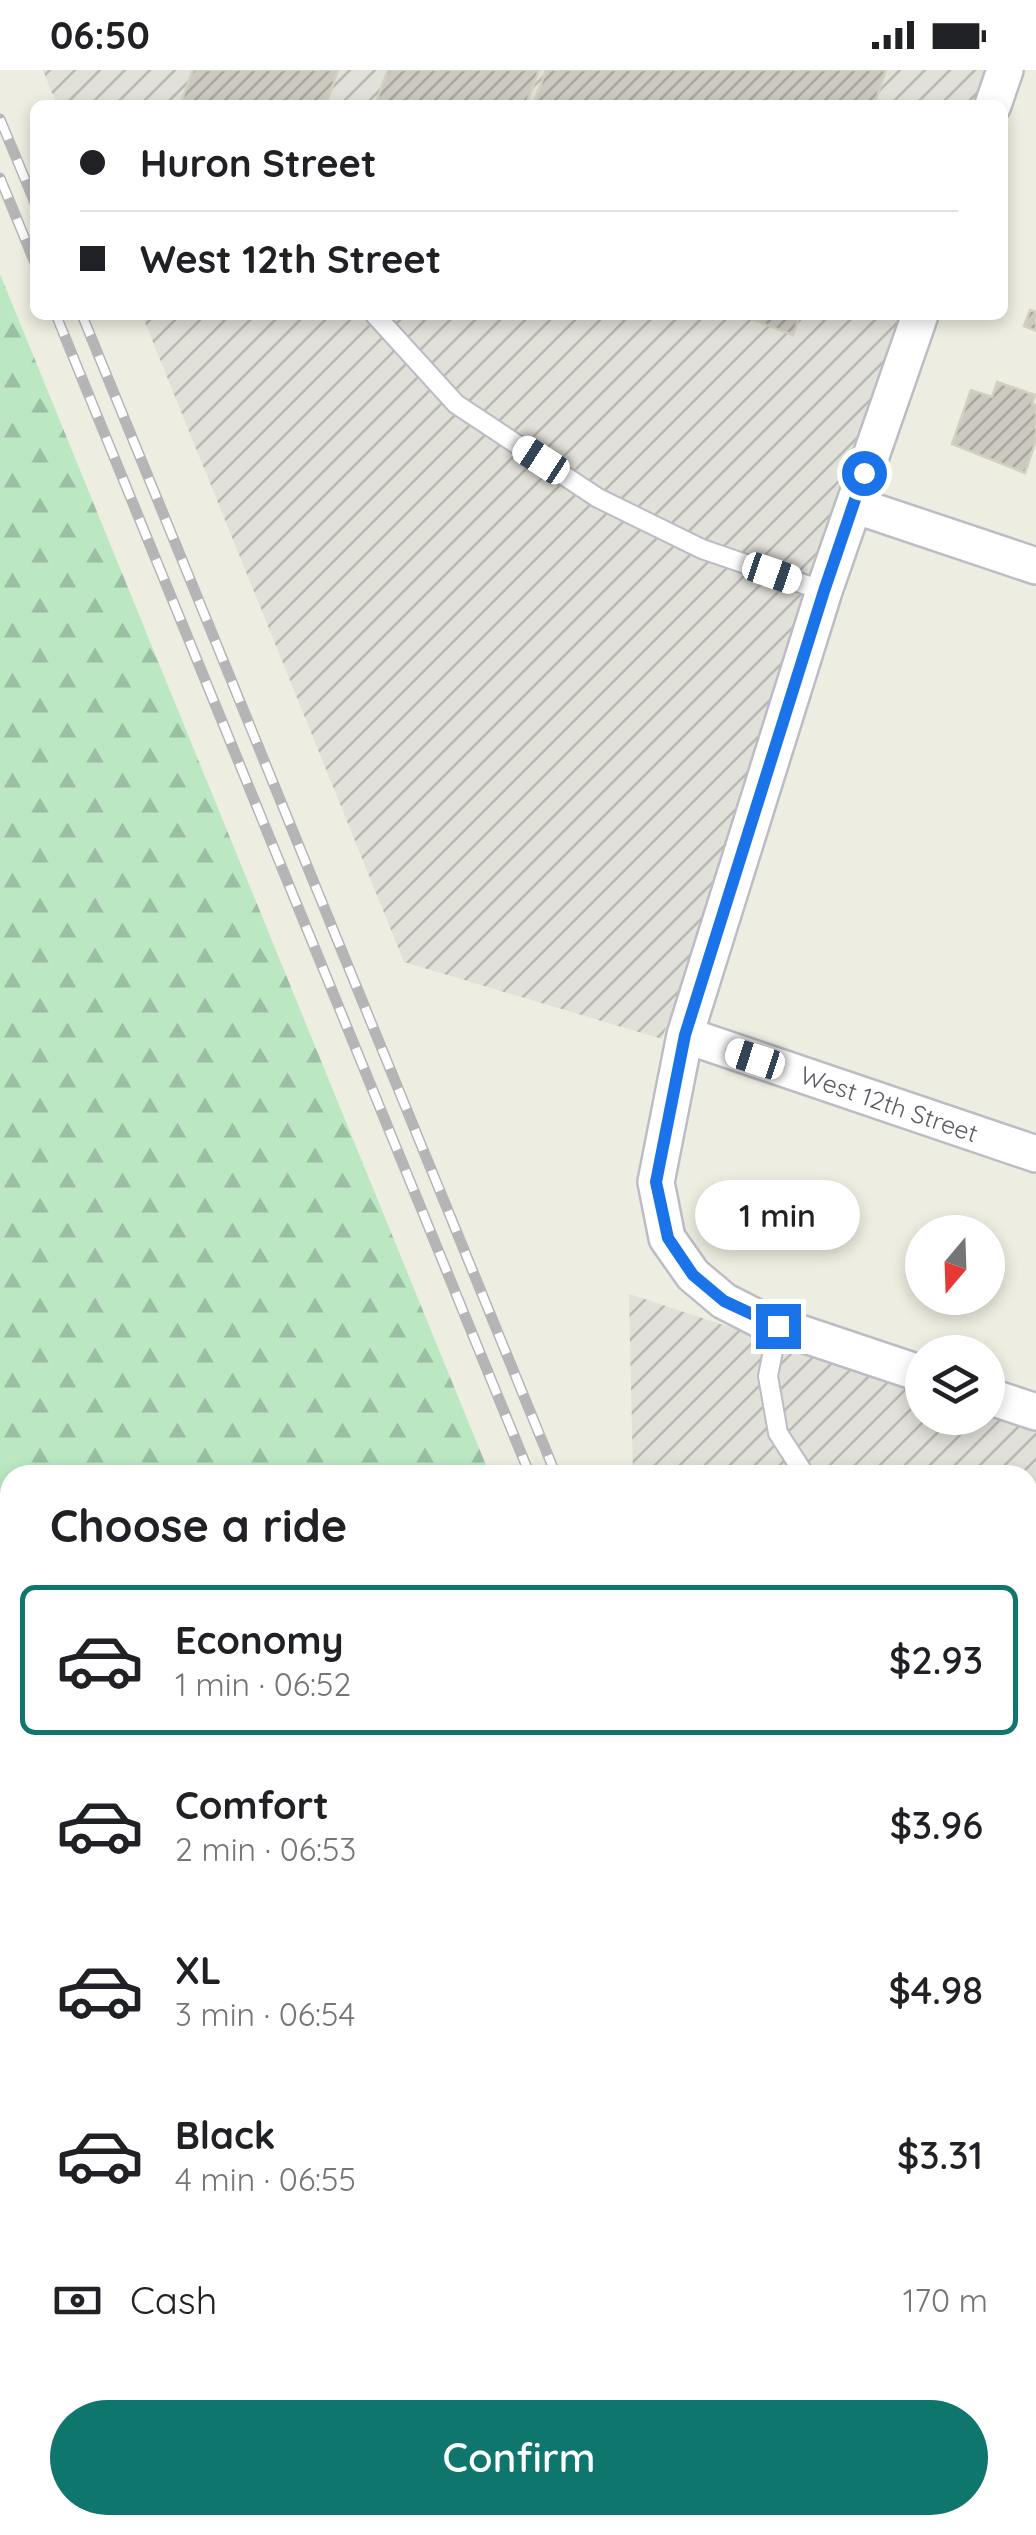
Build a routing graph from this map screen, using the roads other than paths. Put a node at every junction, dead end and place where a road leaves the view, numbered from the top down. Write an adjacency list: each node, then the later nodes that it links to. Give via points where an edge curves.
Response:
1 (1006, 70): 2 (street)
2 (995, 100)
3 (380, 320): 7 (lane, via 456,404 598,498 702,549)
4 (918, 320): 5 (street)
5 (854, 504): 6 (street); 7 (street)
6 (1036, 566)
7 (824, 591): 8 (street)
8 (685, 1035): 9 (street, West 12th Street); 10 (street, via 656,1182 668,1238 693,1275 724,1301)
9 (1036, 1154)
10 (778, 1326): 11 (street); 14 (lane, via 768,1376 778,1433)
11 (905, 1368)
12 (1005, 1402): 13 (street)
13 (1036, 1412)
14 (799, 1465)

